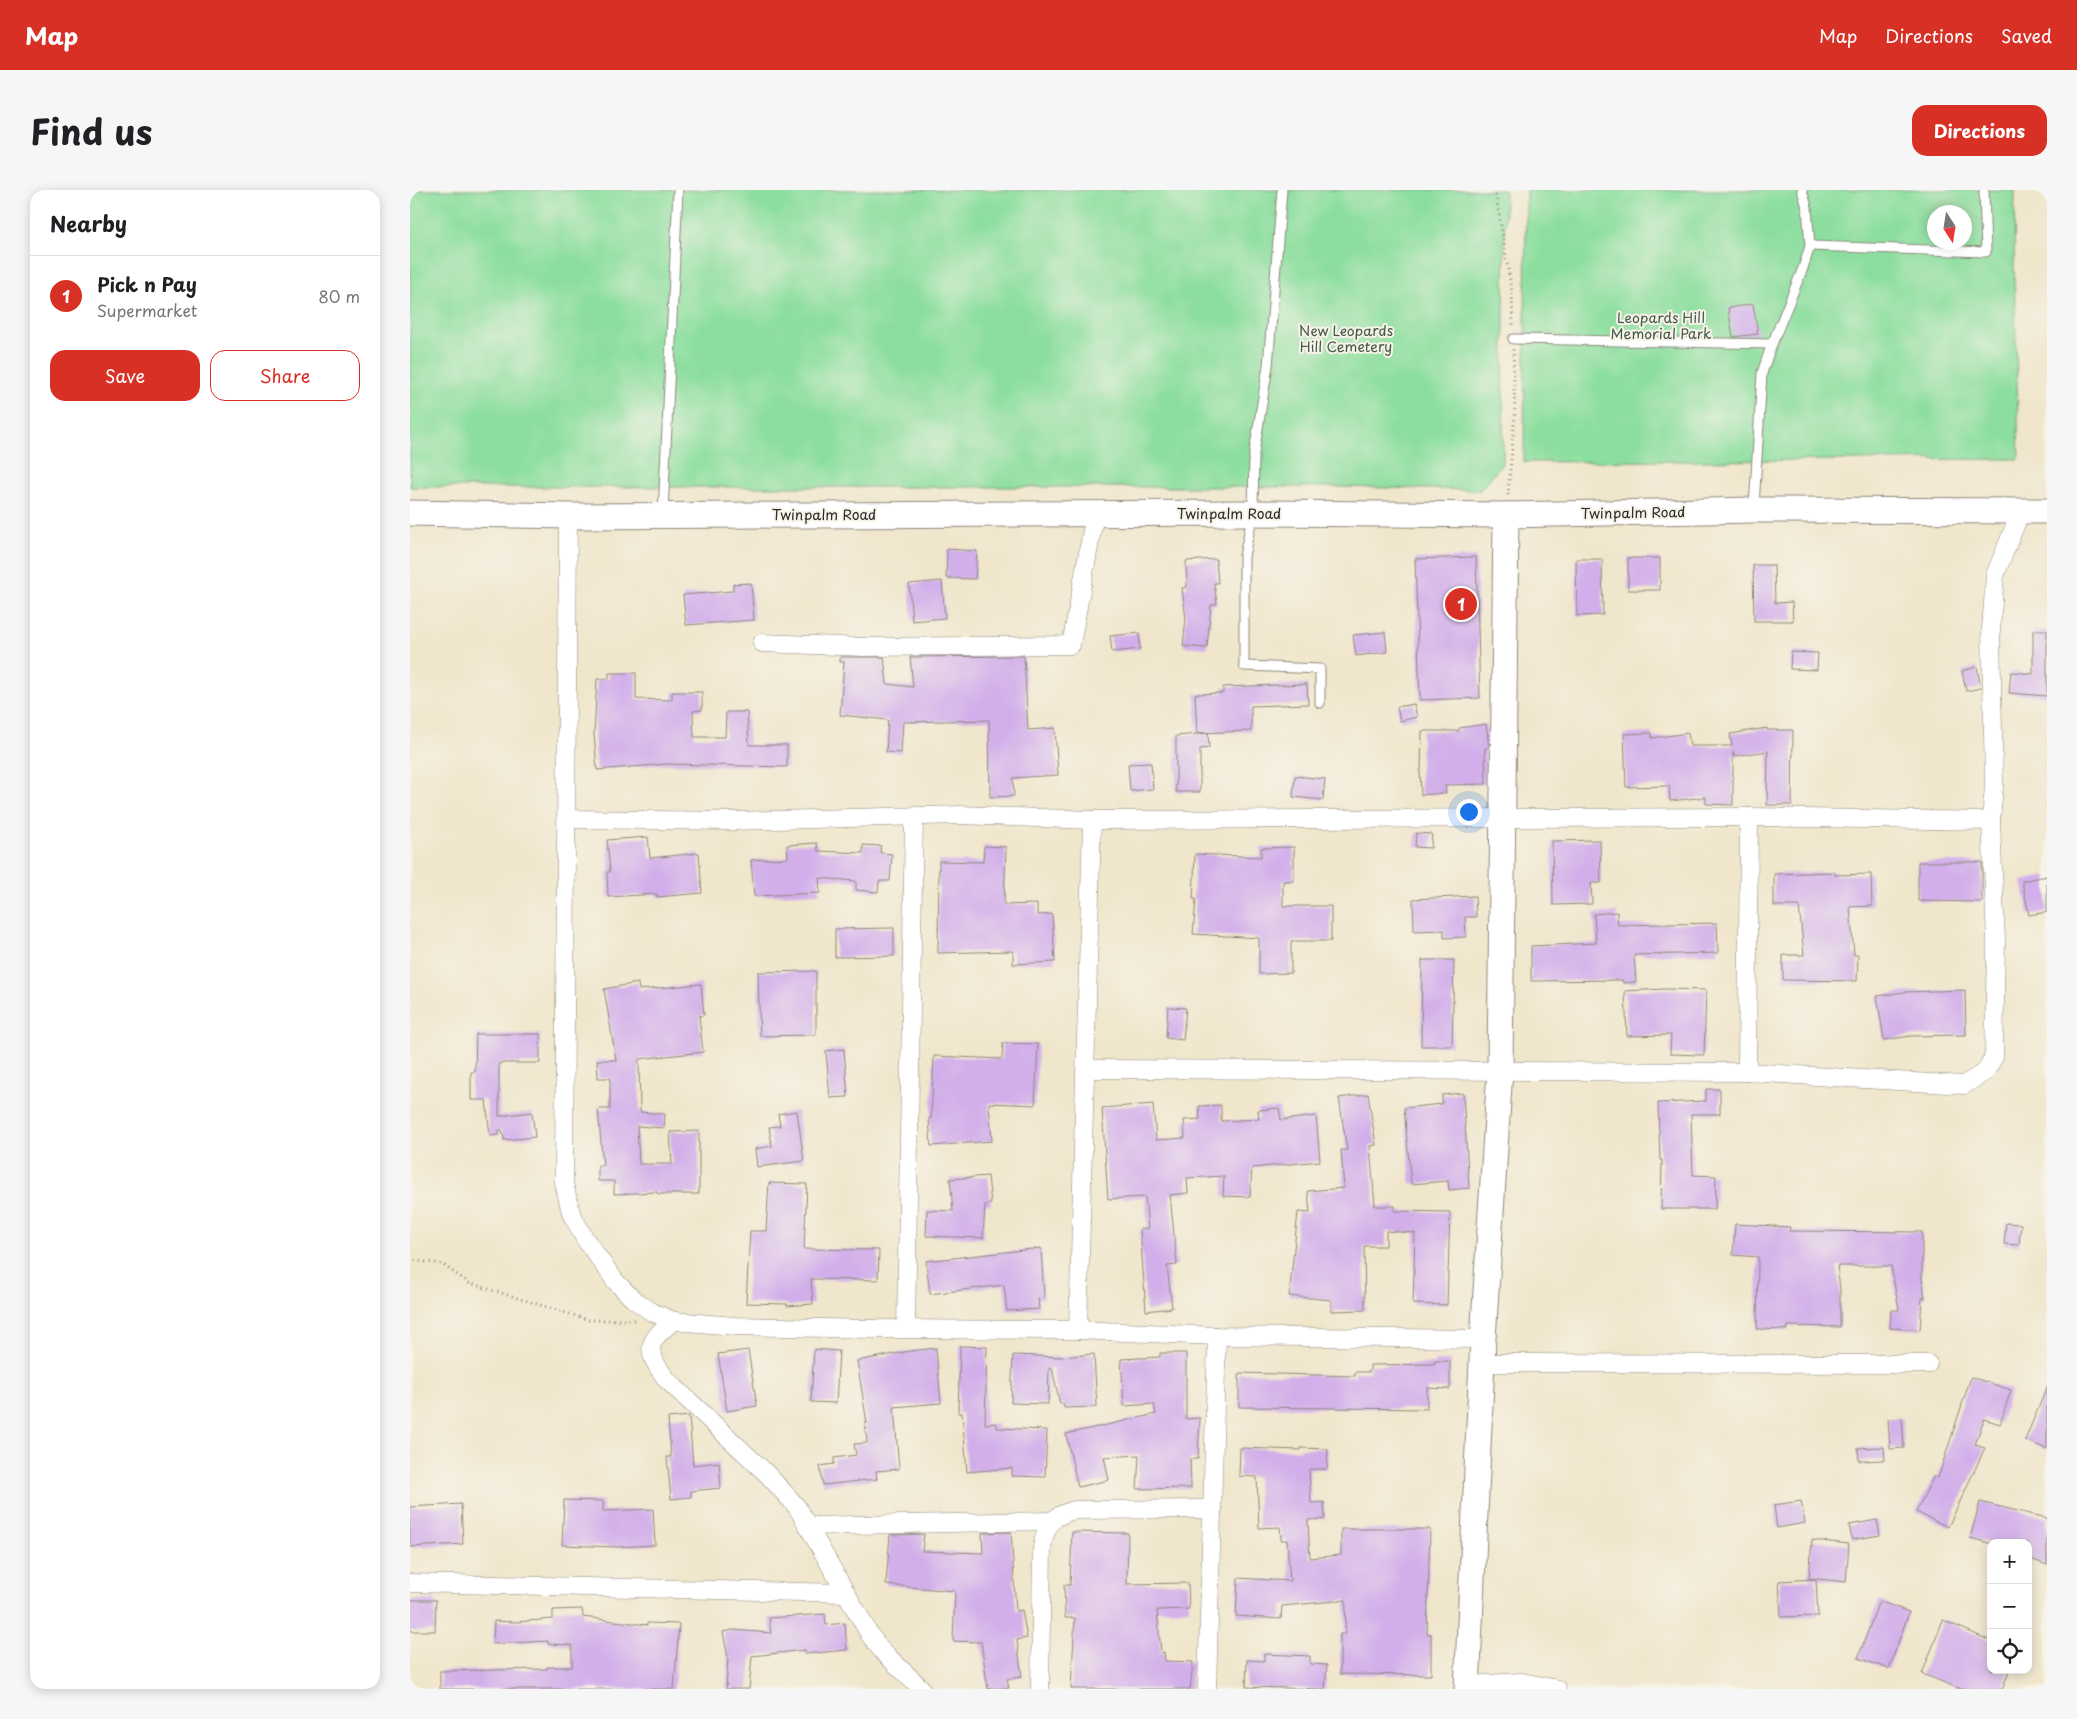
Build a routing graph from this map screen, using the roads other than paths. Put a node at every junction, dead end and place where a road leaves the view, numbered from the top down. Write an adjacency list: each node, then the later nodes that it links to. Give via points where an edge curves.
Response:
1 (678, 190): 15 (lane)
2 (1282, 190): 12 (lane, via 1268,366 1254,453)
3 (1802, 190): 5 (lane, via 1807,207)
4 (1984, 190): 5 (lane, via 1986,252)
5 (1810, 246): 7 (lane)
6 (1513, 339): 7 (lane)
7 (1772, 344): 8 (lane, via 1762,373)
8 (1754, 510): 9 (main road, Twinpalm Road); 16 (main road, Twinpalm Road)
9 (2021, 511): 10 (main road, Twinpalm Road); 24 (street, via 1995,575)
10 (2047, 512)
11 (410, 513): 14 (main road, Twinpalm Road)
12 (1253, 513): 13 (main road, Twinpalm Road); 16 (main road, Twinpalm Road); 18 (lane, via 1244,556 1244,666 1320,669)
13 (1095, 514): 15 (main road, Twinpalm Road); 17 (street, via 1071,645 864,647)
14 (568, 516): 15 (main road, Twinpalm Road); 22 (street)
15 (662, 516)
16 (1506, 516): 20 (main road)
17 (762, 643)
18 (1320, 703)
19 (914, 816): 22 (street, via 733,821); 23 (street); 29 (street)
20 (1502, 817): 21 (street); 23 (street); 26 (main road)
21 (1749, 817): 24 (street); 27 (street)
22 (567, 819): 28 (street, via 564,1183 571,1213 584,1238 616,1282 652,1312)
23 (1092, 820): 25 (street)
24 (1991, 821): 27 (street, via 1996,941 1994,1057 1985,1072 1964,1085)
25 (1086, 1069): 26 (street); 30 (street)
26 (1500, 1070): 27 (street); 32 (main road)
27 (1747, 1072)
28 (674, 1321): 29 (street, via 735,1326); 36 (street, via 658,1332 652,1341 651,1354 658,1368 768,1475 797,1507)
29 (906, 1329): 30 (street)
30 (1078, 1330): 31 (street)
31 (1217, 1336): 32 (street); 34 (street)
32 (1483, 1351): 33 (street); 39 (main road)
33 (1928, 1364)
34 (1213, 1509): 35 (street, via 1075,1510 1062,1513); 42 (street)
35 (1051, 1521): 36 (street); 41 (street, via 1044,1533 1042,1548)
36 (808, 1526): 38 (street)
37 (410, 1584): 38 (street)
38 (845, 1593): 40 (street, via 883,1652)
39 (1467, 1687): 43 (street, via 1522,1682)
40 (922, 1689)
41 (1040, 1689)
42 (1208, 1689)
43 (1557, 1689)

